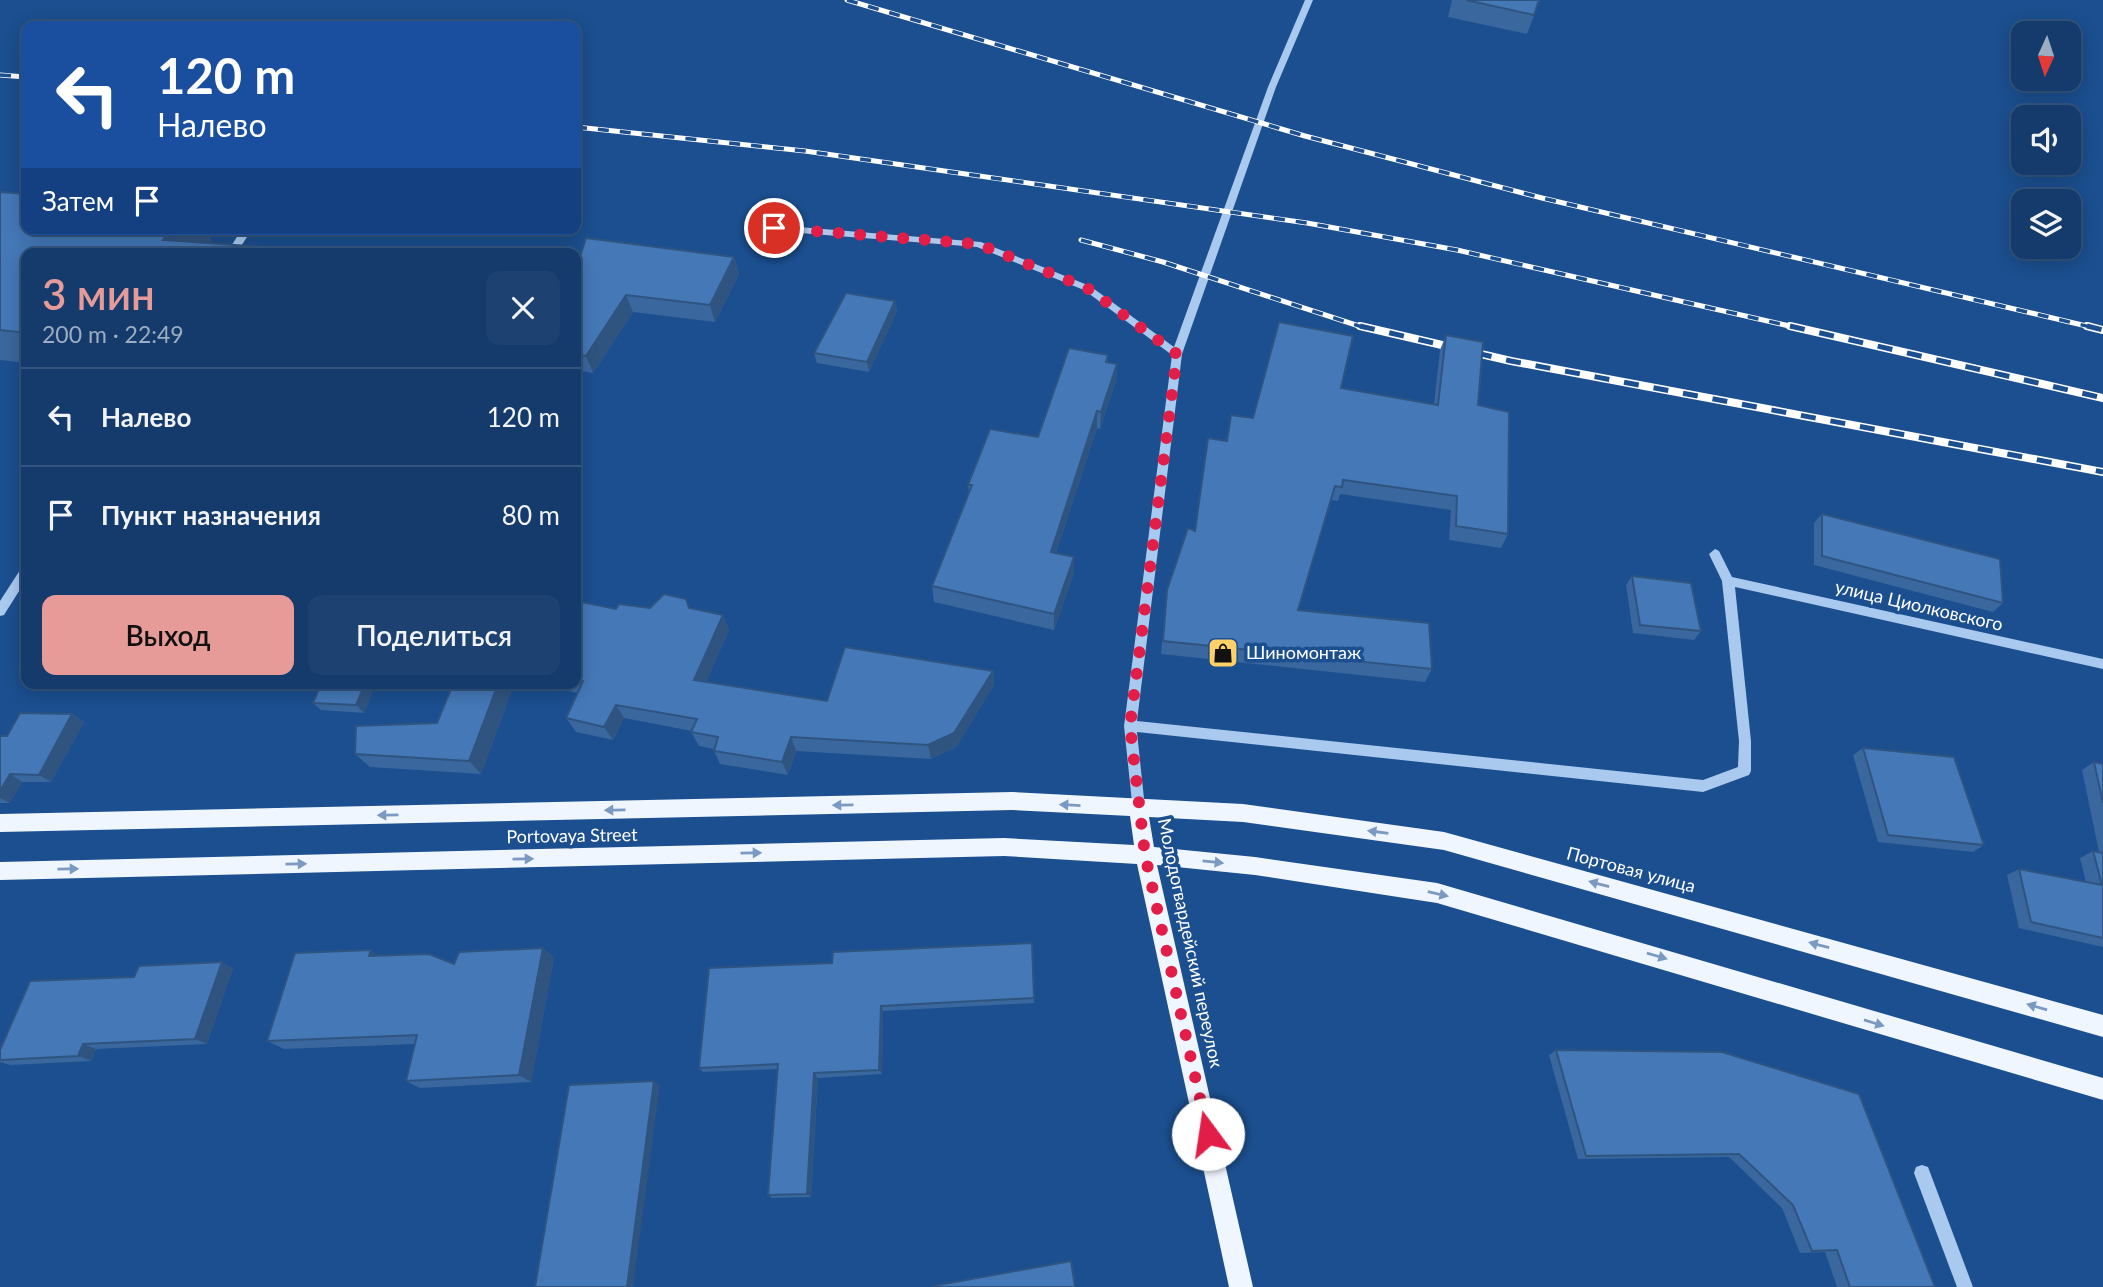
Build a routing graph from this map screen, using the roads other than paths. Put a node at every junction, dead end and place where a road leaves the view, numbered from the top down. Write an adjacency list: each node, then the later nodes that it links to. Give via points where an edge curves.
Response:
1 (1309, 0): 3 (street, Молодогвардейский переулок, via 1272,87)
2 (750, 226): 3 (street, via 978,244 1087,288)
3 (1177, 354): 9 (street, Молодогвардейский переулок)
4 (1715, 554): 6 (street)
5 (21, 578): 7 (street)
6 (1728, 581): 8 (street, улица Циолковского); 9 (street, via 1745,741 1744,771 1703,786)
7 (0, 611)
8 (2103, 664)
9 (1130, 726): 10 (street, Молодогвардейский переулок)
10 (1138, 808): 11 (main road, Portovaya Street, one-way to 11, via 1012,801); 12 (main road, Молодогвардейский переулок); 14 (main road, Портовая улица, one-way to 10, via 1444,841 1243,813)
11 (0, 823)
12 (1145, 855): 13 (main road, Portovaya Street, one-way to 12, via 1004,847); 15 (main road, one-way to 15, via 1437,893); 17 (main road, Молодогвардейский переулок)
13 (0, 871)
14 (2103, 1026)
15 (2103, 1089)
16 (1922, 1173): 18 (street)
17 (1241, 1287)
18 (1965, 1287)

